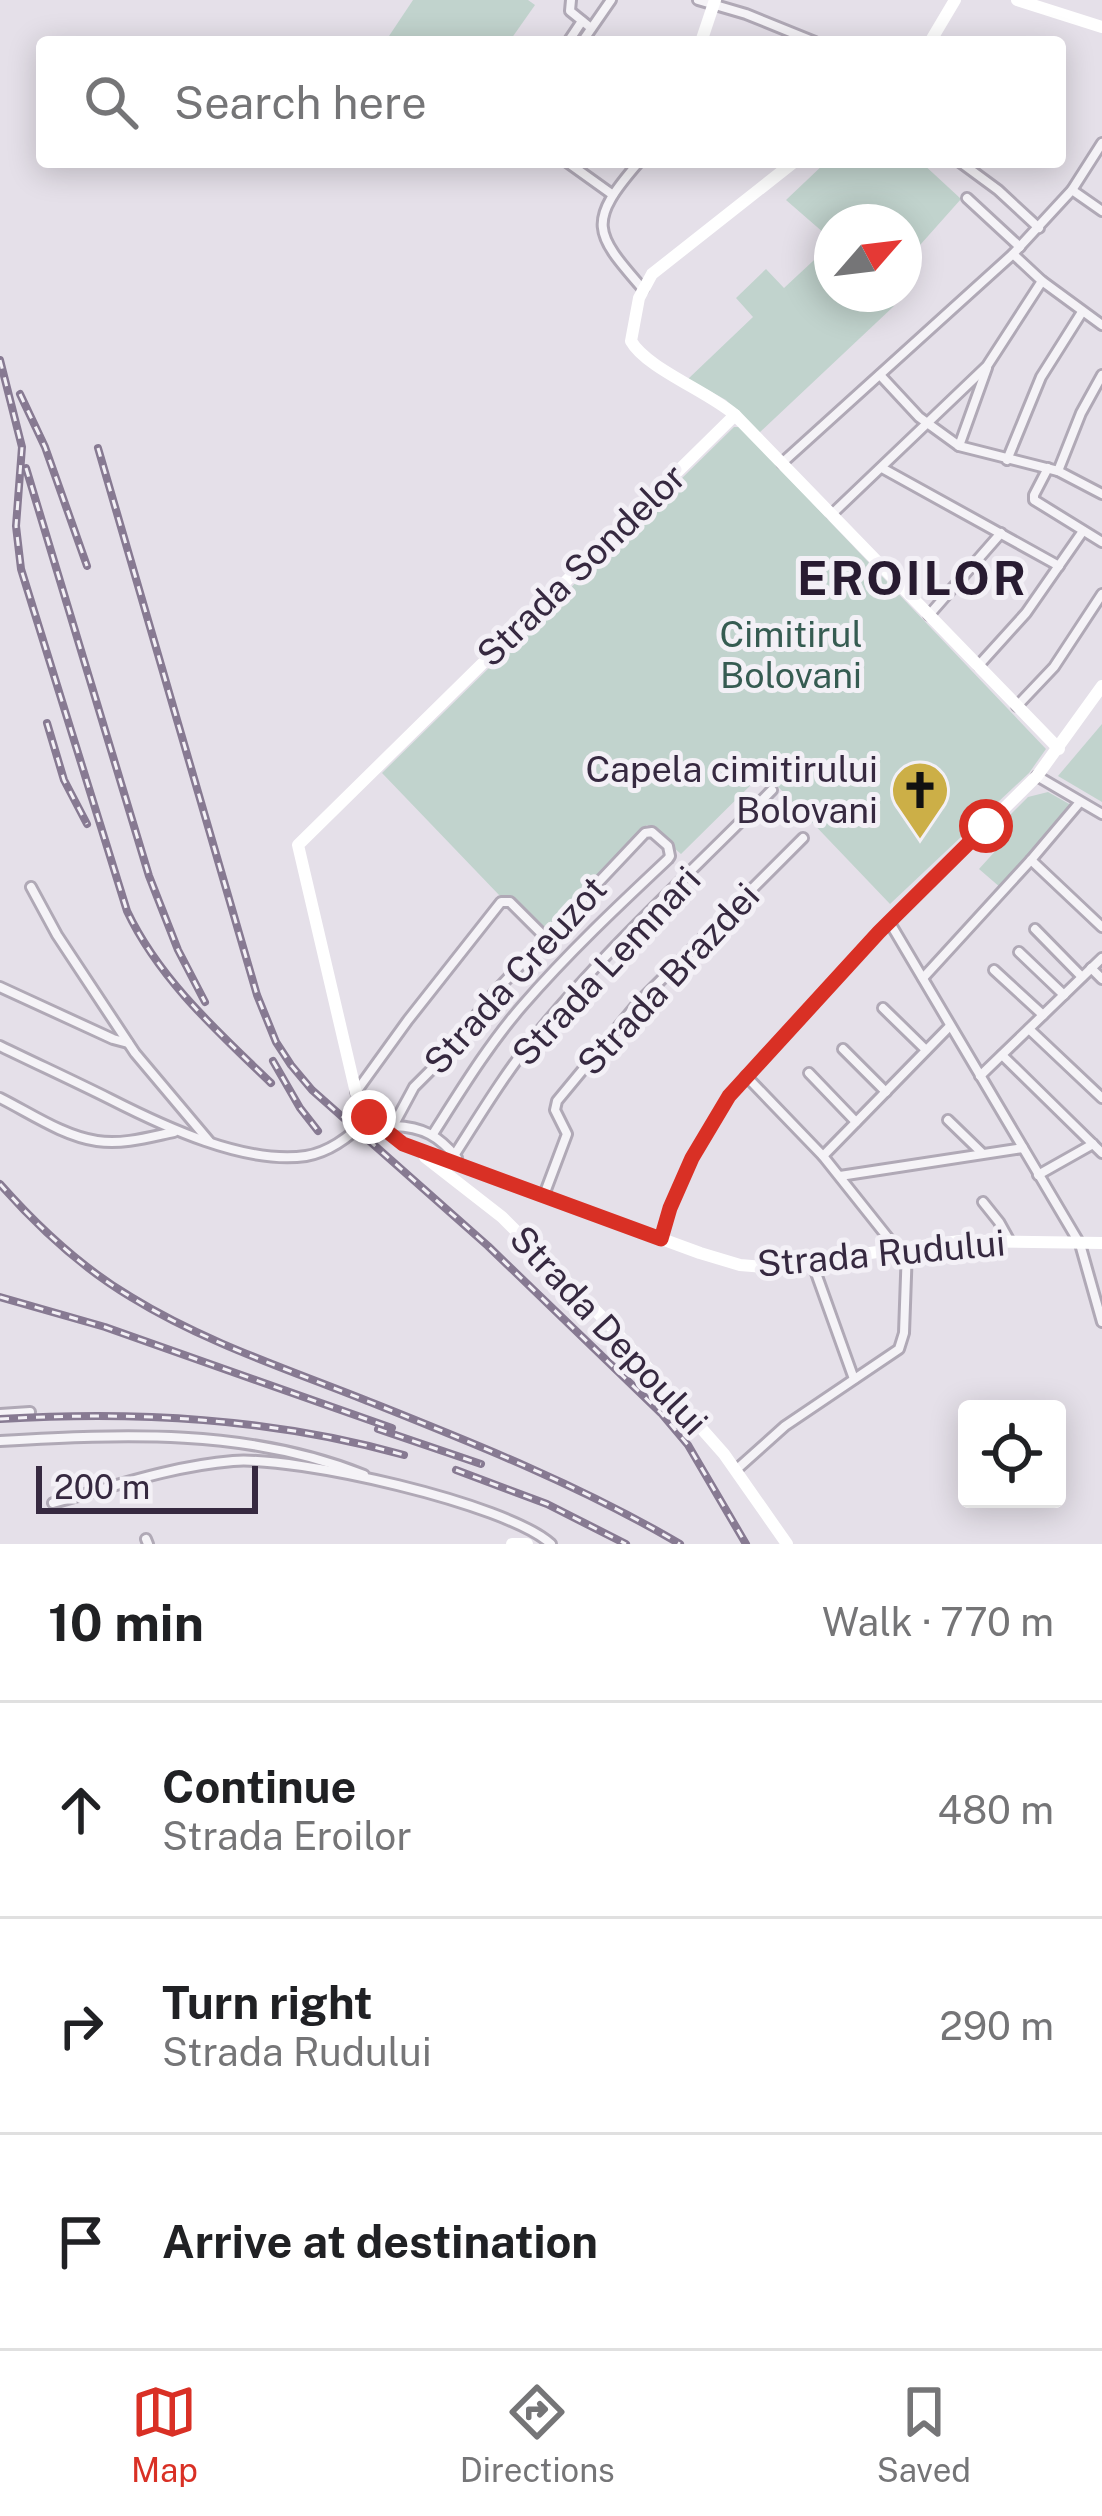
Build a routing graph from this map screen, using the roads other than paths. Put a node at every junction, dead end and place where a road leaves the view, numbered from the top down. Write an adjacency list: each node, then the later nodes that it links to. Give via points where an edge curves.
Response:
1 (572, 0): 7 (street, via 569,11)
2 (611, 0): 9 (street)
3 (698, 0): 6 (street)
4 (955, 0): 14 (street)
5 (1017, 0): 8 (street)
6 (715, 2): 12 (street); 13 (street)
7 (582, 22): 9 (street); 10 (street)
8 (1102, 27)
9 (591, 28): 11 (street)
10 (572, 36)
11 (586, 36)
12 (703, 36)
13 (800, 36)
14 (934, 36)
15 (1102, 142): 20 (street)
16 (575, 168): 21 (street)
17 (634, 168): 21 (street)
18 (779, 168): 27 (street)
19 (968, 168): 24 (street)
20 (1072, 190): 23 (street); 24 (street)
21 (613, 195): 27 (street, via 602,214 604,239)
22 (967, 198): 25 (street)
23 (1102, 211)
24 (1039, 228): 25 (street)
25 (1017, 251): 26 (street); 31 (street)
26 (1042, 281): 28 (street); 30 (street)
27 (643, 289): 33 (street, via 631,333 635,349)
28 (1082, 312): 29 (street); 36 (street, via 1042,377)
29 (1102, 326)
30 (987, 366): 34 (street); 35 (street)
31 (880, 375): 34 (street); 37 (street)
32 (1102, 375): 39 (street)
33 (735, 415): 37 (street); 57 (street, Strada Sondelor)
34 (928, 425): 35 (street); 38 (street)
35 (958, 446): 36 (street)
36 (1007, 460): 39 (street)
37 (782, 464): 41 (street)
38 (882, 468): 41 (street); 43 (street)
39 (1053, 470): 40 (street); 42 (street, via 1034,500)
40 (1102, 494)
41 (831, 514): 47 (street)
42 (1083, 531): 44 (street); 45 (street)
43 (1000, 533): 45 (street); 47 (street)
44 (1102, 542)
45 (1059, 566): 48 (street)
46 (1102, 595): 50 (street, via 1054,668)
47 (929, 615): 48 (street)
48 (978, 667): 50 (street)
49 (1102, 686): 51 (street)
50 (1017, 706): 51 (street)
51 (1059, 748): 52 (street)
52 (1037, 776): 54 (street); 60 (street)
53 (772, 790): 102 (street, Strada Lemnari, via 545,1024)
54 (1080, 802): 55 (street); 58 (street)
55 (1102, 814)
56 (803, 838): 107 (street, Strada Brazdei, via 638,1003 557,1101 567,1134)
57 (298, 845): 86 (street, Strada Rudului)
58 (1031, 860): 61 (street); 69 (street)
59 (31, 887): 77 (street)
60 (889, 921): 69 (street); 83 (street)
61 (1102, 927)
62 (1035, 929): 68 (street)
63 (546, 938): 86 (street, via 501,902); 92 (street, Strada Creuzot, via 419,1081); 94 (street, Strada Creuzot, via 648,832 668,847 668,860 520,1008)
64 (1019, 952): 72 (street)
65 (1102, 958): 66 (street)
66 (1091, 968): 68 (street); 70 (street)
67 (994, 970): 74 (street)
68 (1082, 977): 72 (street)
69 (923, 978): 75 (street)
70 (1102, 979)
71 (0, 987): 77 (street)
72 (1064, 995): 74 (street)
73 (884, 1008): 80 (street)
74 (1043, 1015): 76 (street)
75 (950, 1026): 80 (street); 84 (street)
76 (1029, 1029): 81 (street); 88 (street)
77 (128, 1043): 95 (street)
78 (0, 1046): 93 (street)
79 (843, 1049): 85 (street)
80 (926, 1050): 85 (street)
81 (1002, 1055): 84 (street); 97 (street)
82 (809, 1072): 91 (street)
83 (746, 1076): 101 (street); 109 (street, via 704,1133)
84 (980, 1076): 98 (street)
85 (886, 1092): 91 (street)
86 (356, 1093): 89 (street, Strada Rudului)
87 (0, 1098): 93 (street, via 96,1141)
88 (1102, 1098)
89 (369, 1117): 92 (street, Strada Rudului); 95 (street, via 329,1148 304,1156)
90 (948, 1120): 100 (street)
91 (856, 1122): 101 (street)
92 (389, 1129): 94 (street); 96 (street, Strada Rudului)
93 (175, 1131): 95 (street)
94 (433, 1134): 102 (street, Strada Rudului)
95 (211, 1143)
96 (403, 1144): 102 (street, Strada Rudului); 106 (street, Strada Depoului)
97 (1093, 1144): 99 (street); 103 (street)
98 (1023, 1148): 100 (street); 103 (street)
99 (1102, 1153)
100 (983, 1154): 105 (street)
101 (823, 1156): 105 (street)
102 (458, 1160): 104 (street, Strada Rudului)
103 (1038, 1175): 112 (street)
104 (492, 1176): 106 (street); 107 (street, Strada Rudului)
105 (840, 1176): 113 (street)
106 (476, 1195): 120 (street, Strada Depoului, via 593,1308)
107 (544, 1195): 109 (street, Strada Rudului)
108 (983, 1202): 110 (street)
109 (661, 1239): 114 (street, Strada Rudului, via 749,1266)
110 (1009, 1240): 112 (street, Strada Rudului); 113 (street, Strada Rudului)
111 (1102, 1243): 112 (street, Strada Rudului)
112 (1080, 1244): 115 (street)
113 (903, 1249): 114 (street, Strada Rudului); 116 (street, via 902,1342)
114 (812, 1262): 116 (street)
115 (1102, 1322)
116 (854, 1379): 120 (street)
117 (30, 1412): 118 (street)
118 (0, 1414)
119 (0, 1441): 121 (street, via 201,1437 333,1462)
120 (737, 1469): 126 (street, Strada Depoului)
121 (388, 1484): 122 (street, via 235,1460); 125 (street, via 525,1526)
122 (53, 1503)
123 (512, 1544): 124 (street)
124 (526, 1544)
125 (551, 1544)
126 (787, 1544)

